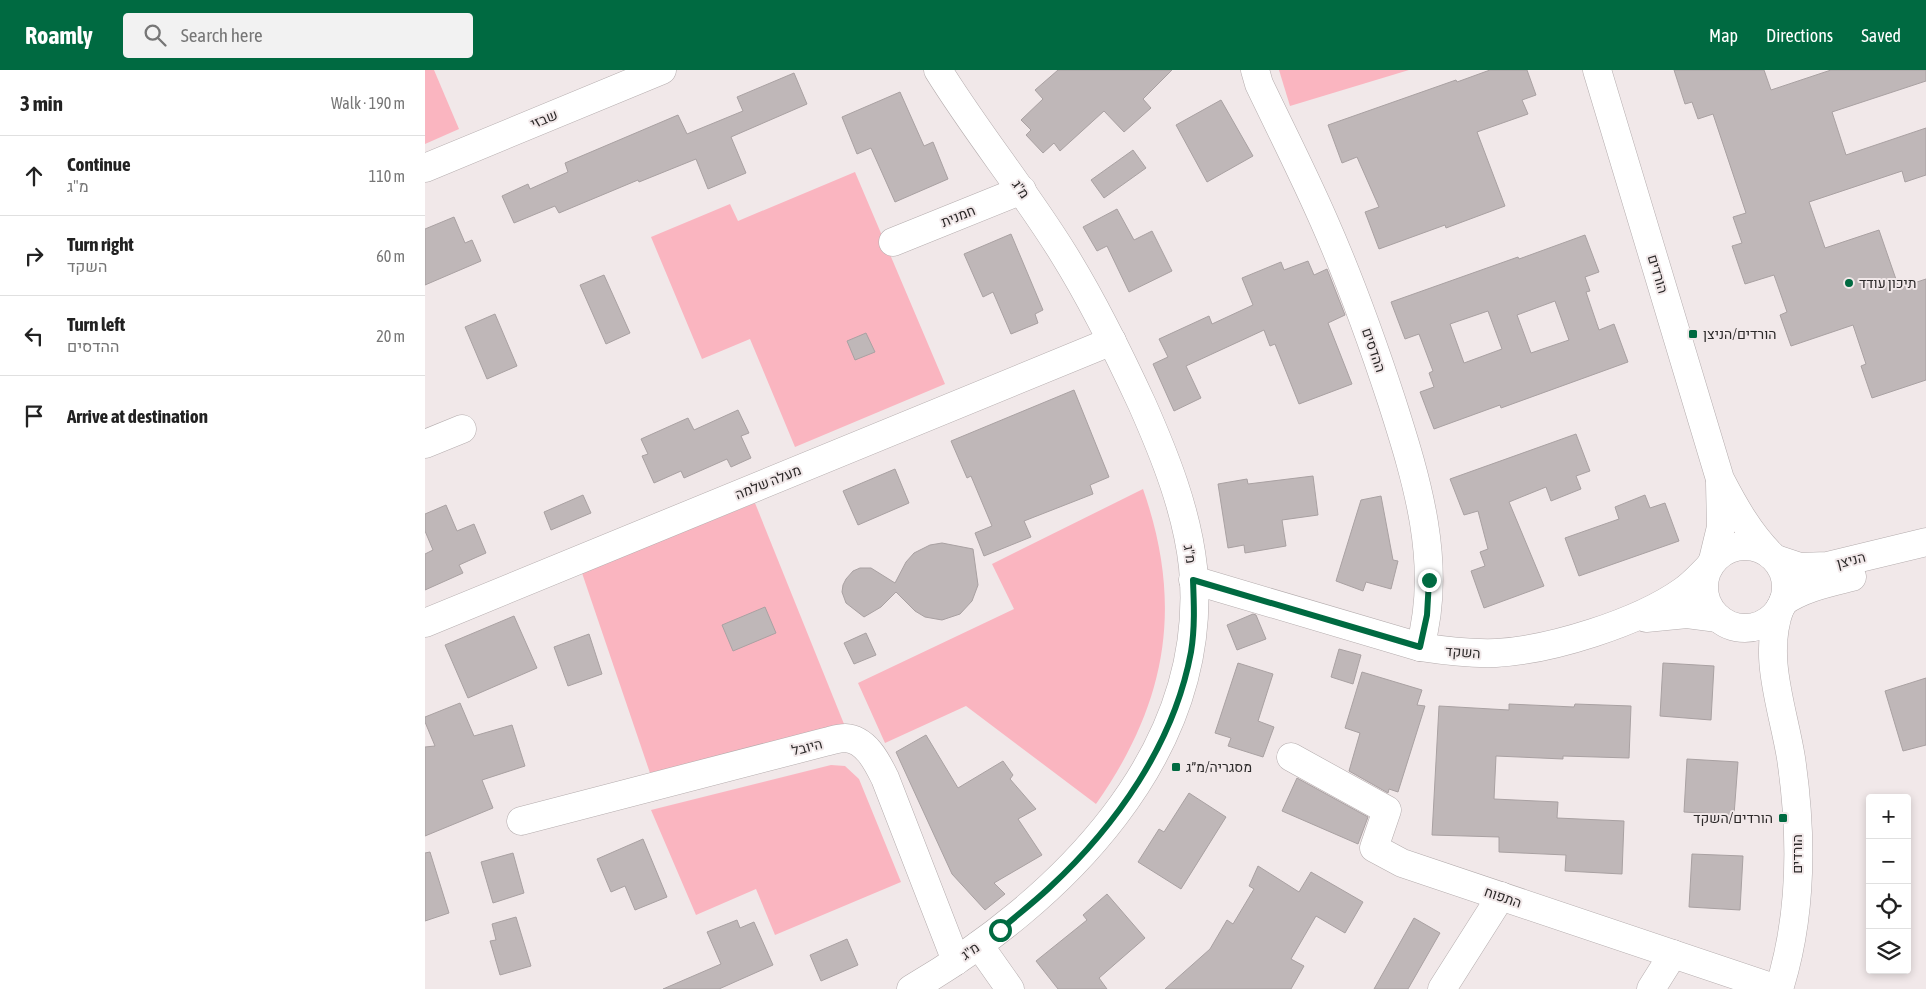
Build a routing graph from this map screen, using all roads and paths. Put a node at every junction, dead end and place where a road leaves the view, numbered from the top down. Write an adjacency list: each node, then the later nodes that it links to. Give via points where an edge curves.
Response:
1 (662, 70): 5 (street, שבזי)
2 (938, 70): 6 (street, מ"ג)
3 (1255, 70): 21 (street, ההדסים, via 1353,290 1414,473 1428,563 1427,615)
4 (1597, 70): 11 (street, הורדים)
5 (425, 168)
6 (1022, 190): 7 (street, חמנית); 8 (street, מ"ג, via 1072,268)
7 (893, 242)
8 (1112, 341): 16 (street, מ"ג, via 1172,478 1185,523); 19 (street, מעלה שלמה)
9 (462, 429): 10 (street)
10 (425, 444)
11 (1720, 479): 13 (street, הורדים, via 1746,524); 15 (street, הורדים, via 1719,543)
12 (1926, 542): 13 (street, הניצן, via 1821,567 1795,566)
13 (1774, 557): 15 (street, via 1760,548 1741,545 1723,552); 17 (street, via 1783,570 1786,583)
14 (1926, 559): 17 (street, הניצן, via 1812,588 1796,594)
15 (1710, 564): 18 (street, השקד, via 1690,586 1674,597); 20 (street, via 1703,584 1705,596 1710,608)
16 (1193, 580): 21 (street, השקד); 26 (street, מ"ג, via 1195,609 1191,651 1180,694 1162,739 1137,785 1096,839 1050,887)
17 (1782, 605): 20 (street, via 1772,618 1761,625 1748,628); 22 (street, הורדים, via 1772,642)
18 (1619, 622): 20 (street, השקד, via 1696,615); 21 (street, השקד, via 1561,642 1519,651 1474,654)
19 (425, 623)
20 (1727, 623): 22 (street, הורדים, via 1755,650)
21 (1420, 647)
22 (1777, 689): 33 (street, הורדים, via 1794,783 1798,858 1793,922)
23 (1291, 757): 25 (street, התפוח, via 1387,810 1373,848 1402,863)
24 (521, 821): 28 (street, היובל, via 845,738 862,744 881,770)
25 (1501, 896): 27 (street, התפוח); 31 (street)
26 (979, 945): 28 (street, מ"ג); 30 (street)
27 (1673, 954): 32 (street); 33 (street, התפוח)
28 (956, 961): 29 (street, מ"ג)
29 (911, 989)
30 (1010, 989)
31 (1442, 989)
32 (1651, 989)
33 (1778, 989)

